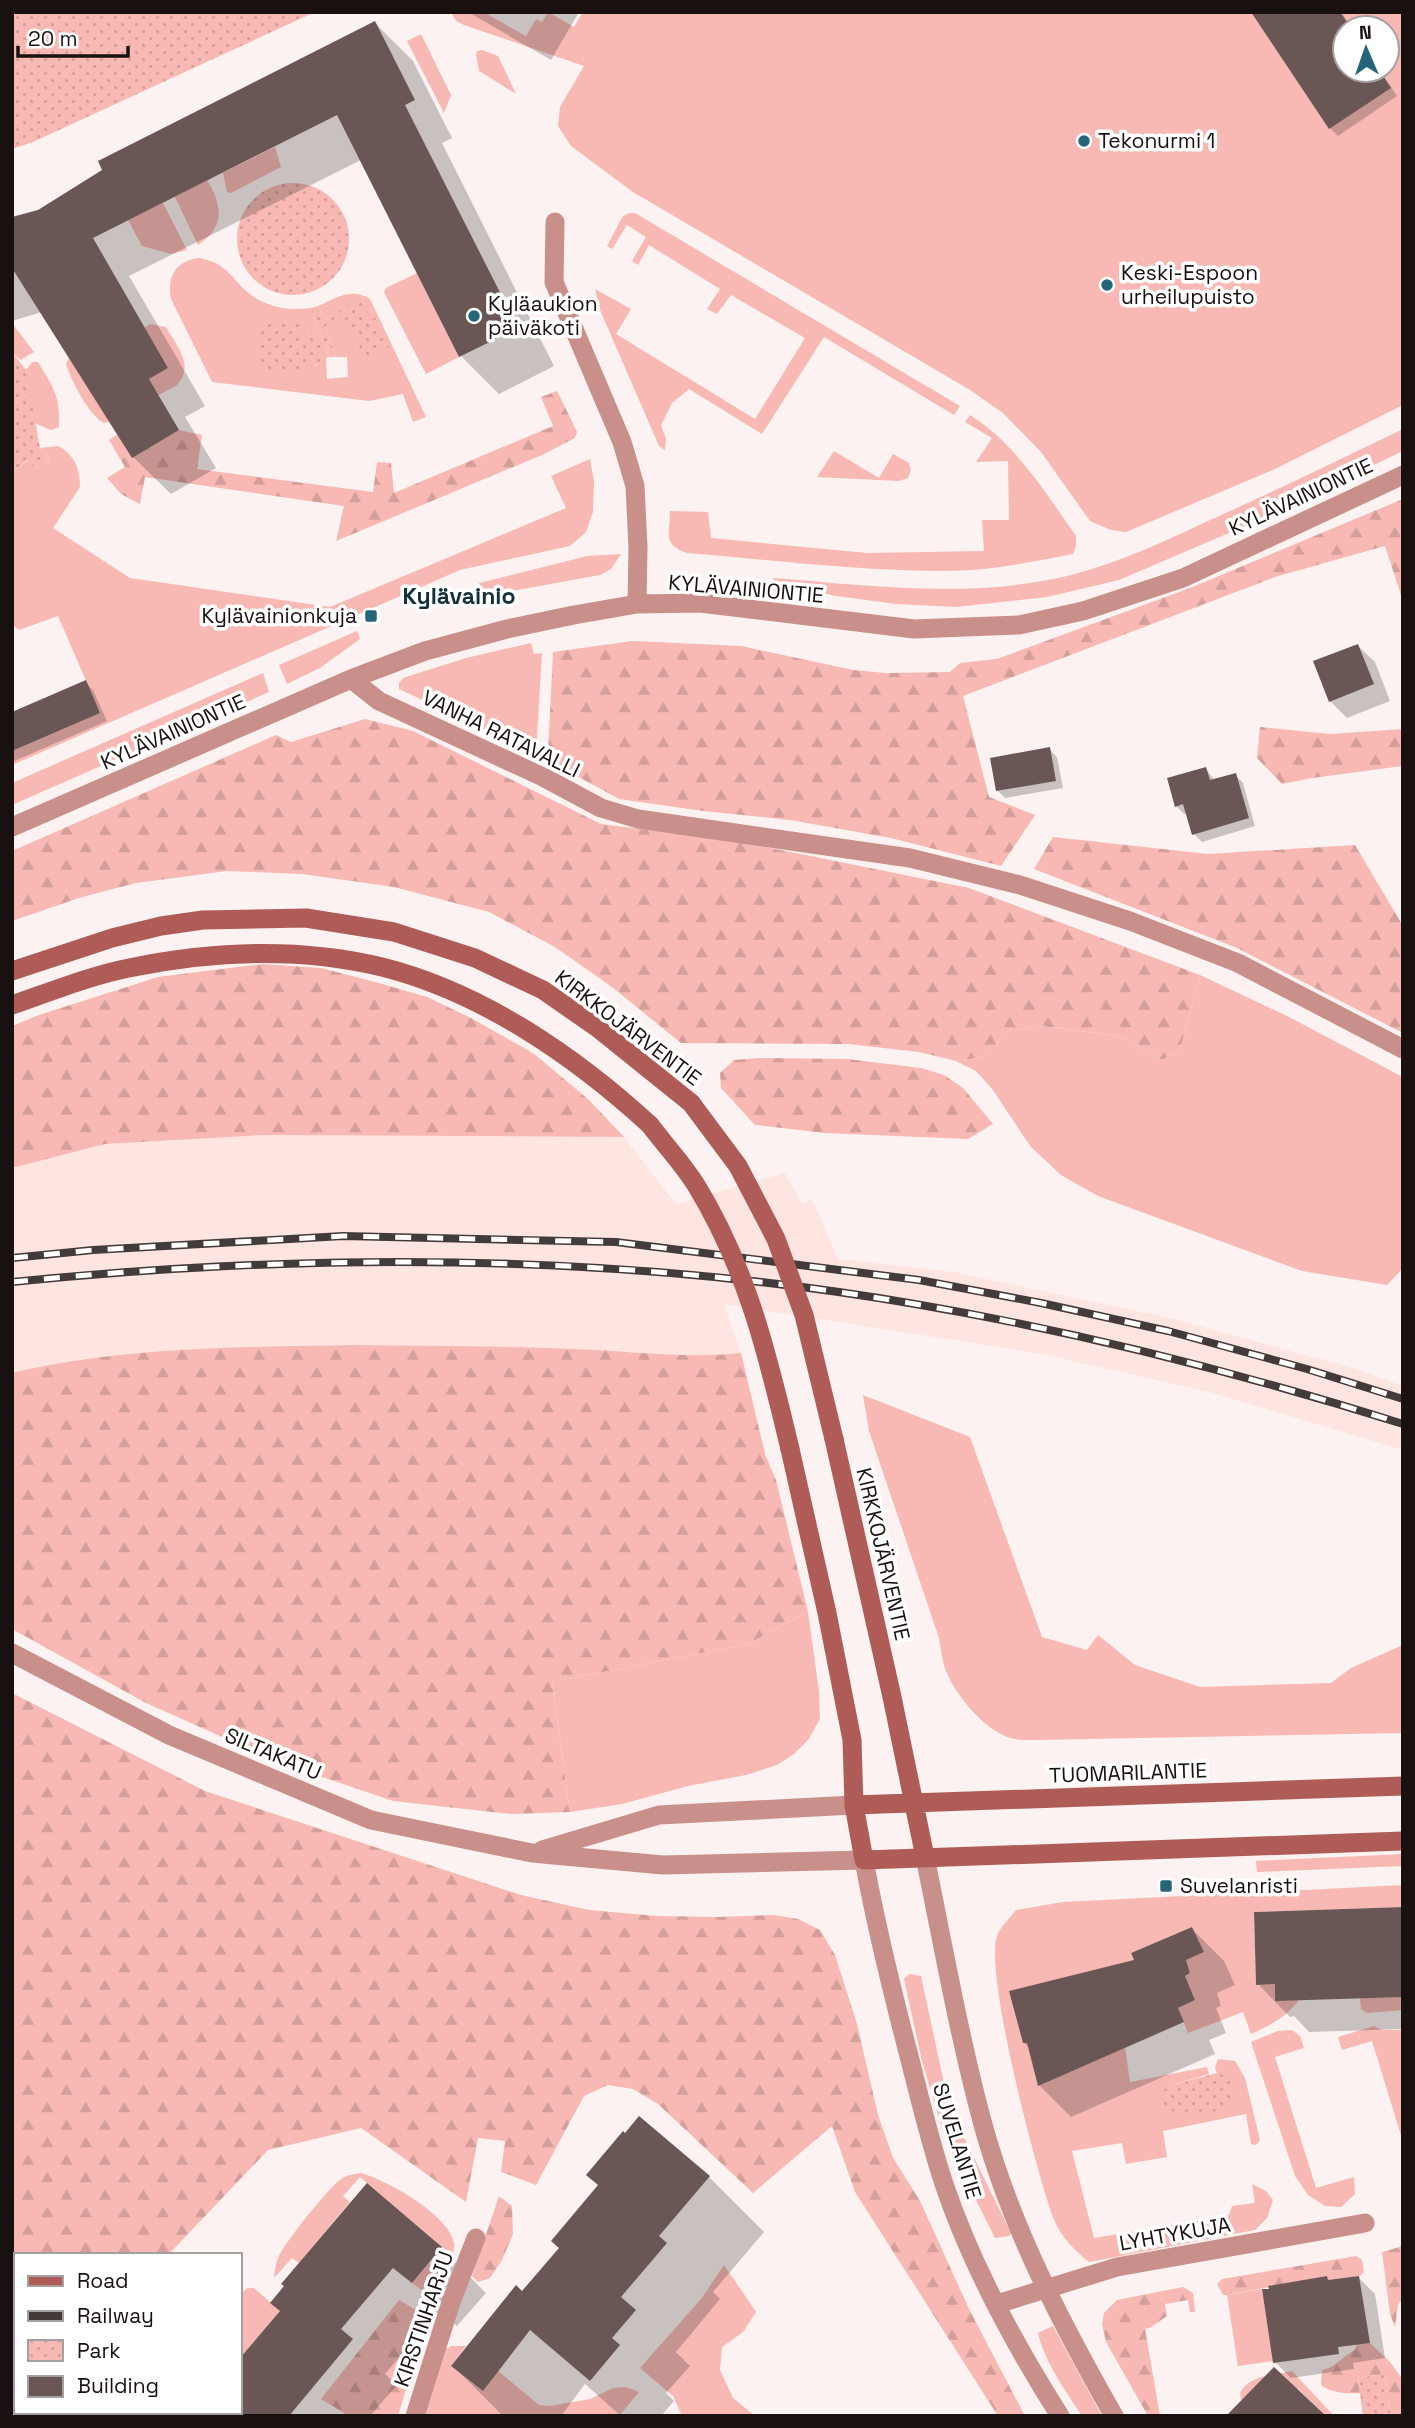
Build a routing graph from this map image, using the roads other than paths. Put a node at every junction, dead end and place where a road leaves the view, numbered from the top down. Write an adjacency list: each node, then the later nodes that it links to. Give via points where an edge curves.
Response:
1 (555, 222): 3 (street, via 554,282 622,442 635,486)
2 (1403, 475): 3 (street, KYLÄVAINIONTIE, via 1183,578 1083,611 1019,625 914,629 700,604)
3 (637, 604): 4 (street, KYLÄVAINIONTIE, via 508,629)
4 (351, 679): 5 (street, KYLÄVAINIONTIE); 8 (street, VANHA RATAVALLI, via 379,701 601,808 638,819 910,858 1020,885 1238,963)
5 (12, 827)
6 (12, 971): 11 (main road, KIRKKOJÄRVENTIE, bridge, via 111,938 203,920 306,918 394,932 475,958 543,990 691,1103 738,1166 776,1239 804,1315)
7 (12, 1005): 12 (main road, bridge, via 127,968 205,956 308,955 382,968 450,990 514,1024 612,1090 650,1125 695,1184 729,1248 758,1321 827,1613 852,1740)
8 (1403, 1049)
9 (12, 1653): 14 (street, SILTAKATU, via 169,1735 371,1820)
10 (1403, 1786): 11 (main road, TUOMARILANTIE)
11 (914, 1803): 12 (main road, TUOMARILANTIE); 15 (main road, KIRKKOJÄRVENTIE)
12 (854, 1805): 14 (street, SILTAKATU, via 659,1815); 16 (main road)
13 (1403, 1840): 15 (main road)
14 (532, 1853): 16 (street, SILTAKATU, via 663,1865)
15 (925, 1857): 16 (main road); 19 (street, SUVELANTIE, via 983,2123)
16 (864, 1860): 20 (street, SUVELANTIE, via 880,1942 944,2185)
17 (1364, 2223): 19 (street, LYHTYKUJA, via 1116,2267)
18 (476, 2238): 21 (street, KIRSTINHARJU)
19 (1046, 2288): 20 (street, LYHTYKUJA); 23 (street, SUVELANTIE)
20 (997, 2304): 22 (street, SUVELANTIE)
21 (415, 2416)
22 (1060, 2416)
23 (1114, 2416)

